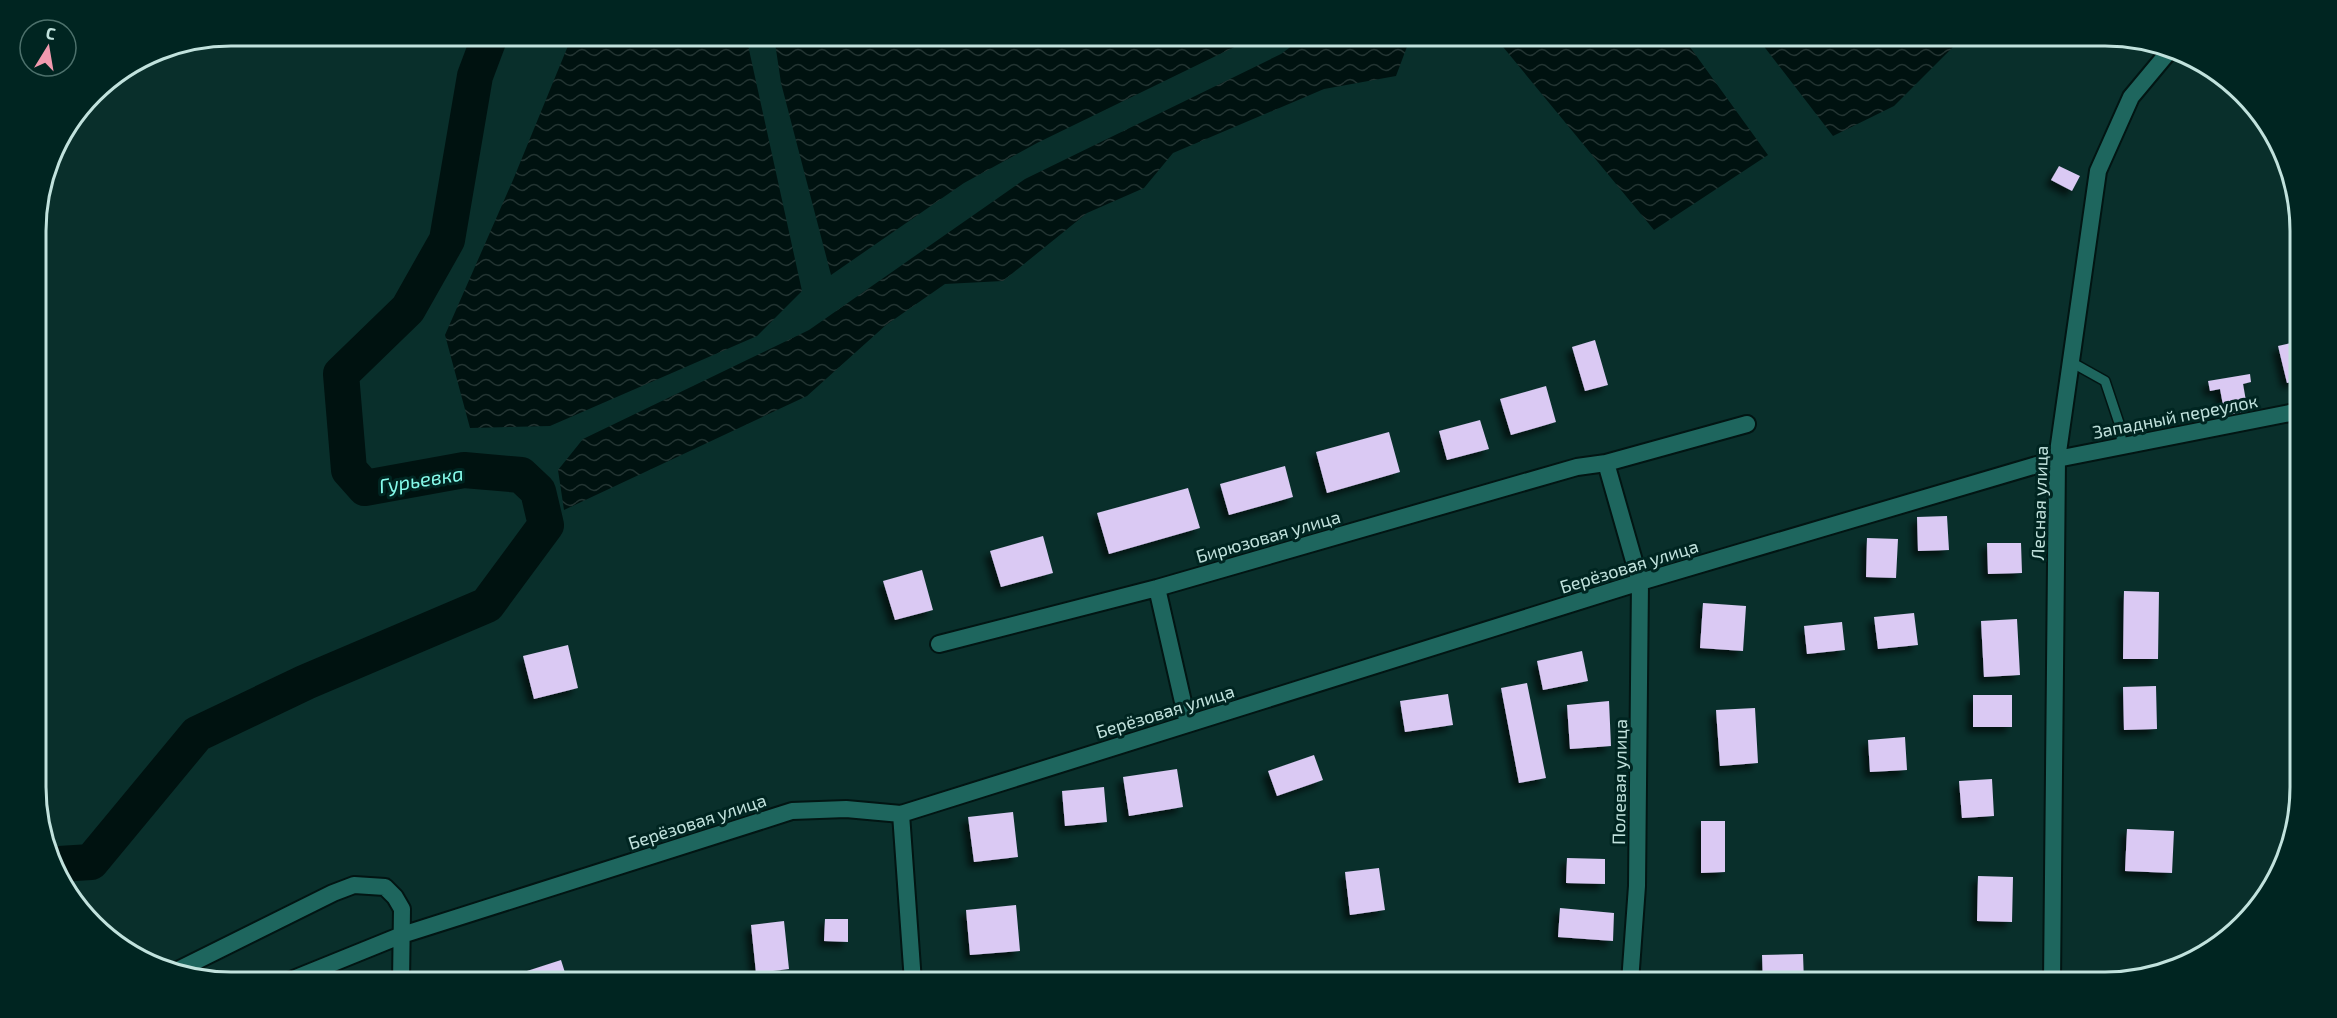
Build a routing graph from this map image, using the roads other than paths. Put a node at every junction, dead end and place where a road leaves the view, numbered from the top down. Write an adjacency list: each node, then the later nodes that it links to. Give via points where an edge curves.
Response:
1 (2165, 56): 2 (street, Лесная улица, via 2131,97 2098,171)
2 (2071, 362): 5 (lane, via 2105,381 2120,426); 6 (street, Лесная улица)
3 (2290, 413): 5 (street, Западный переулок)
4 (1748, 424): 7 (street, Бирюзовая улица)
5 (2122, 447): 6 (street, Западный переулок)
6 (2057, 459): 8 (street, Берёзовая улица); 16 (street, Лесная улица)
7 (1606, 463): 8 (street); 9 (street, Бирюзовая улица, via 1577,467)
8 (1640, 582): 11 (street, Берёзовая улица); 15 (street, Полевая улица, via 1637,886)
9 (1157, 588): 10 (street, Бирюзовая улица); 11 (street)
10 (939, 644)
11 (1188, 724): 12 (street, Берёзовая улица)
12 (901, 814): 13 (street, Берёзовая улица, via 846,809 792,811); 19 (street)
13 (402, 935): 14 (street, via 402,909 395,897 385,887 354,885); 17 (street, Берёзовая улица); 18 (street)
14 (187, 966)
15 (1631, 971)
16 (2052, 971)
17 (311, 972)
18 (401, 972)
19 (912, 972)

